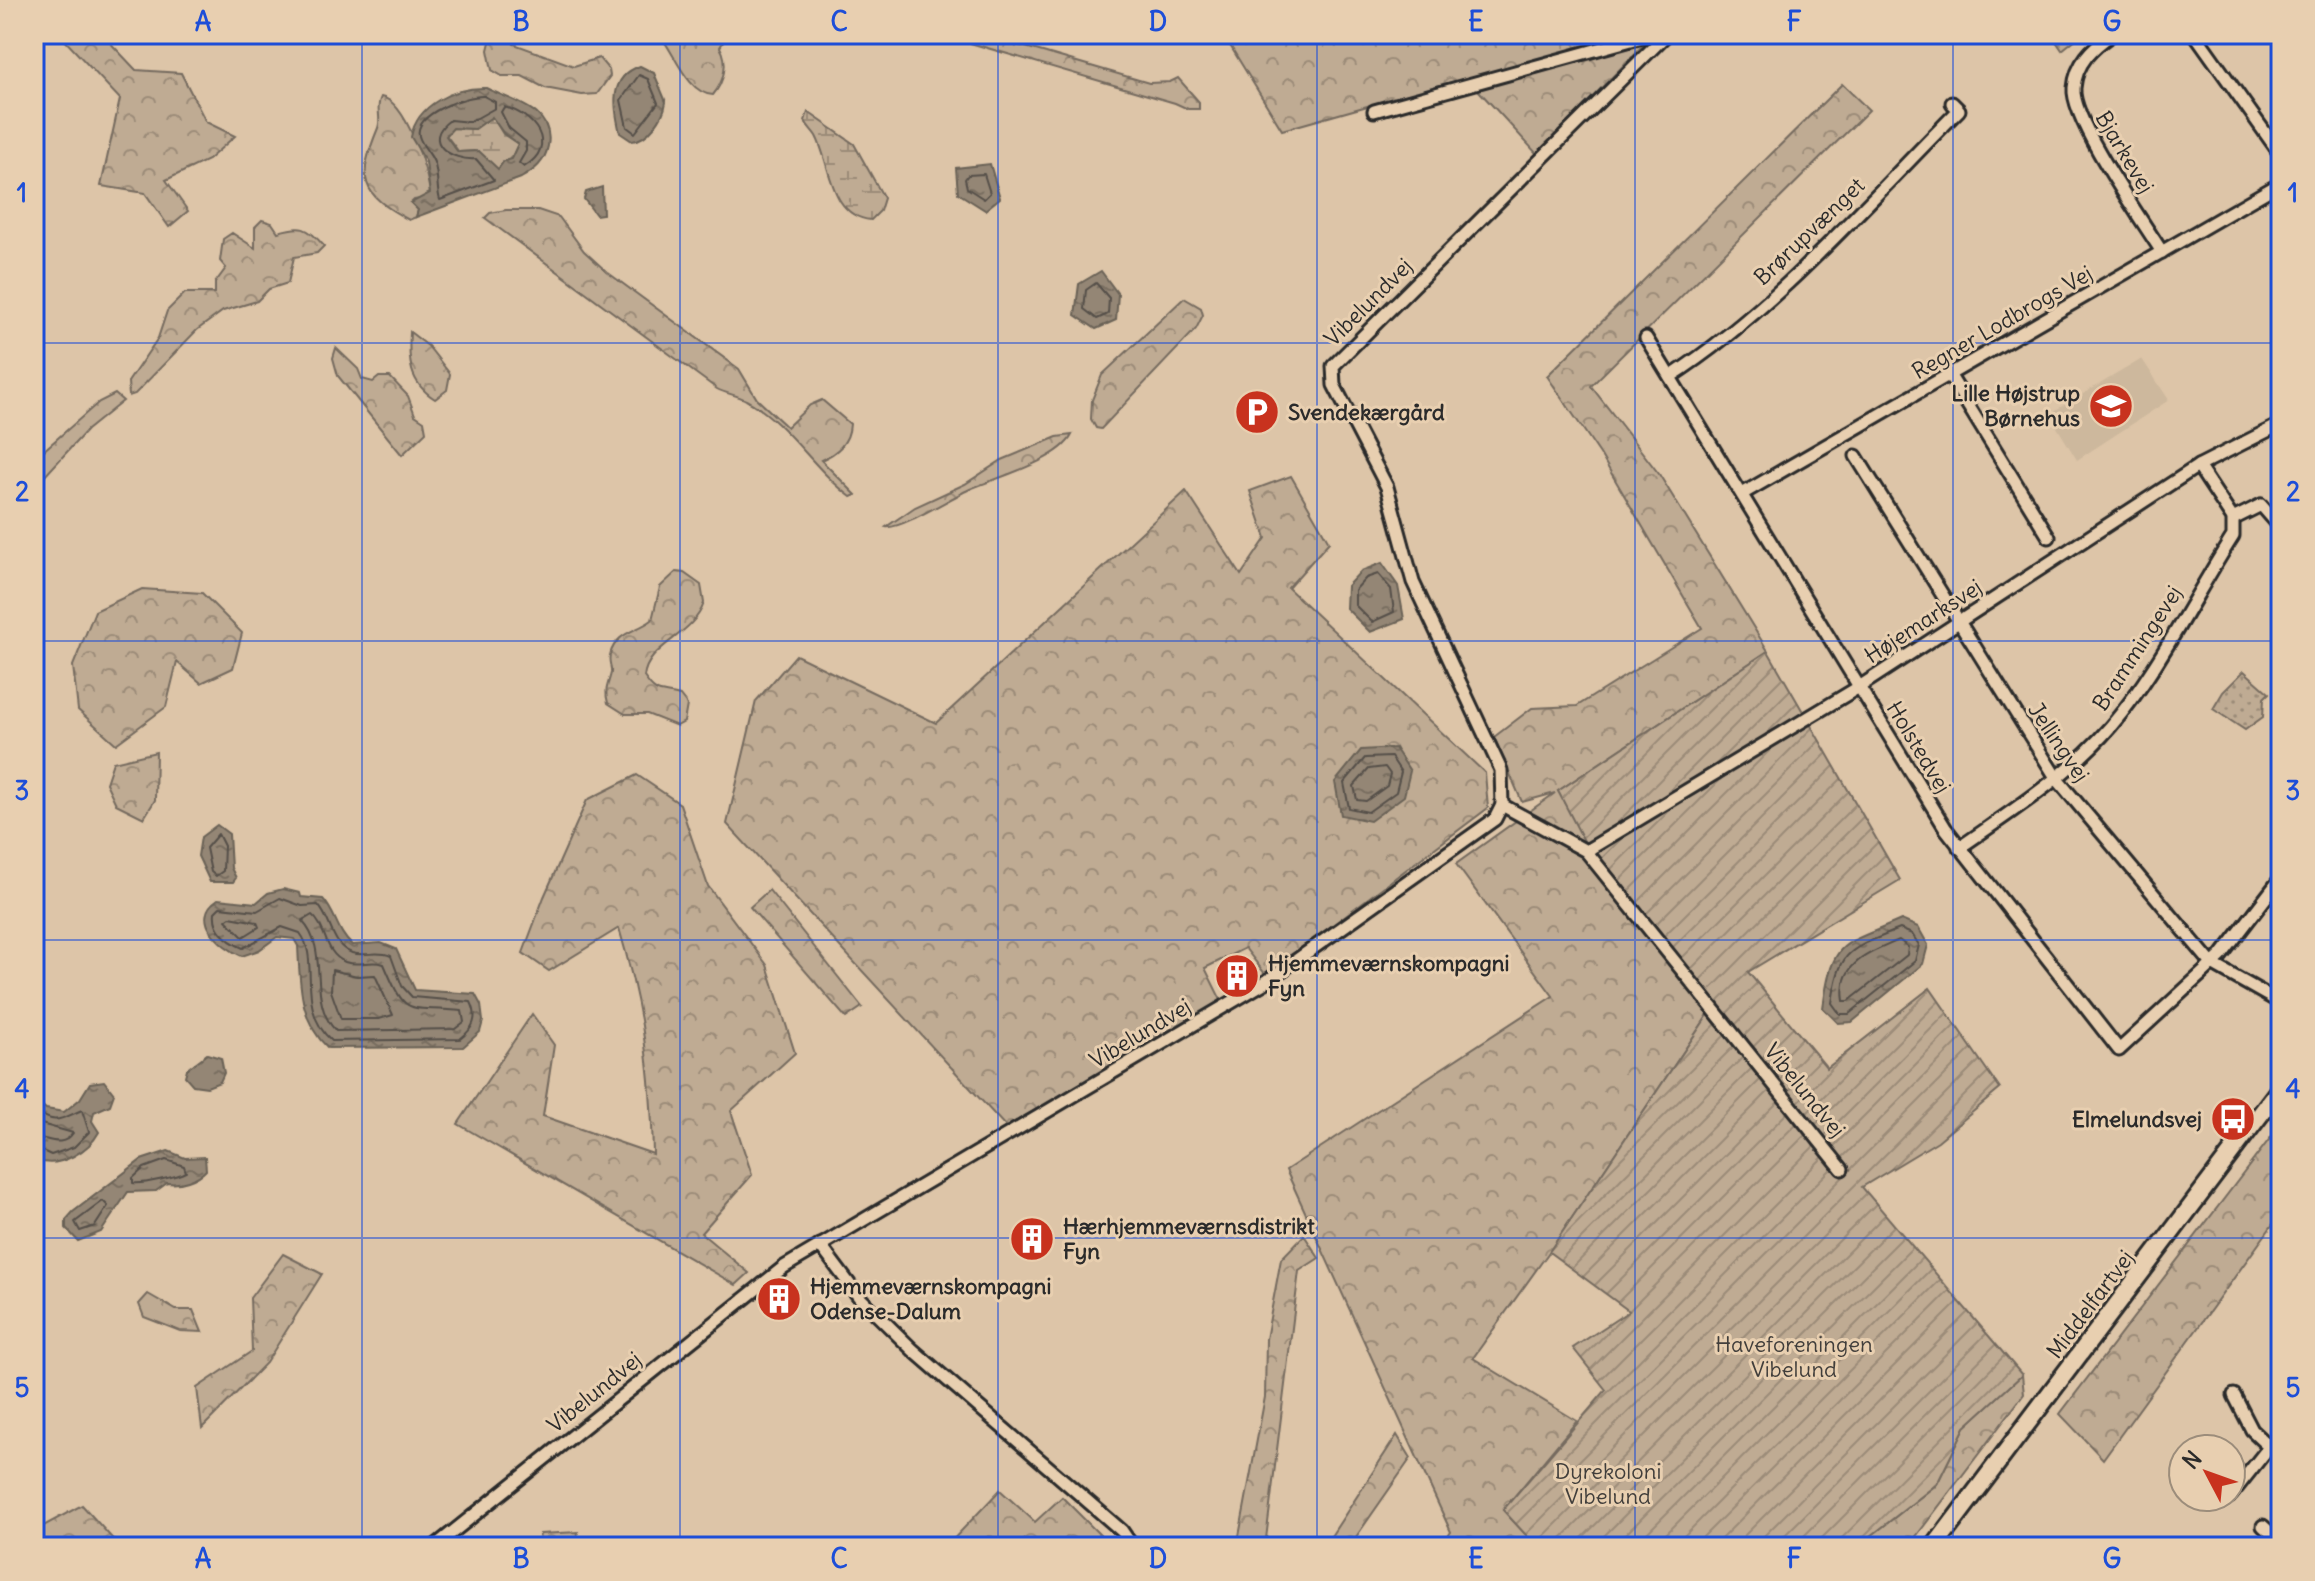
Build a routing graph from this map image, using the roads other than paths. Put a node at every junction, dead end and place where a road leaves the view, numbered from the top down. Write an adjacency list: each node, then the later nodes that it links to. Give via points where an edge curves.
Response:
1 (1653, 34): 6 (street)
2 (1667, 34): 23 (street, Vibelundvej, via 1333,366 1334,385 1387,487 1413,582 1501,770)
3 (2112, 34): 9 (street, Bjarkevej, via 2085,56 2075,104)
4 (2195, 34): 7 (street)
5 (1952, 103): 12 (street, Brørupvænget, via 1959,110 1771,297)
6 (1374, 111)
7 (2281, 155)
8 (2281, 183): 9 (street, Regner Lodbrogs Vej)
9 (2162, 252): 11 (street, Regner Lodbrogs Vej)
10 (1646, 338): 12 (street, Holstedvej)
11 (1950, 376): 16 (street, Regner Lodbrogs Vej); 19 (street)
12 (1670, 377): 16 (street, Holstedvej)
13 (2281, 424): 15 (street, Højemarksvej)
14 (1856, 456): 20 (street, Jellingvej)
15 (2198, 466): 17 (street); 20 (street, Højemarksvej)
16 (1742, 494): 21 (street, Holstedvej)
17 (2233, 519): 18 (street, via 2261,505); 22 (street, Brammingevej, via 2233,536 2138,690 2111,727)
18 (2281, 528)
19 (2049, 537)
20 (1959, 622): 21 (street, Højemarksvej); 22 (street, Jellingvej)
21 (1859, 687): 24 (street, Holstedvej); 25 (street, Højemarksvej)
22 (2057, 779): 24 (street, Brammingevej); 27 (street, Jellingvej)
23 (1502, 805): 25 (street, Vibelundvej); 31 (street, Vibelundvej, via 1481,833 1275,975)
24 (1959, 848): 27 (street, Holstedvej, via 2119,1050)
25 (1586, 851): 30 (street, Vibelundvej)
26 (2281, 878): 27 (street)
27 (2212, 964): 28 (street, Jellingvej)
28 (2281, 1003)
29 (2281, 1087): 40 (main road, Middelfartvej)
30 (1842, 1169)
31 (820, 1245): 38 (street, Vibelundvej, via 735,1304); 39 (street, via 872,1311 1122,1531)
32 (2234, 1395): 34 (street, via 2252,1430)
33 (2281, 1432): 34 (street)
34 (2269, 1446): 35 (street)
35 (2247, 1474)
36 (2263, 1526): 37 (street)
37 (2281, 1542)
38 (434, 1547)
39 (1133, 1547)
40 (1934, 1547)

